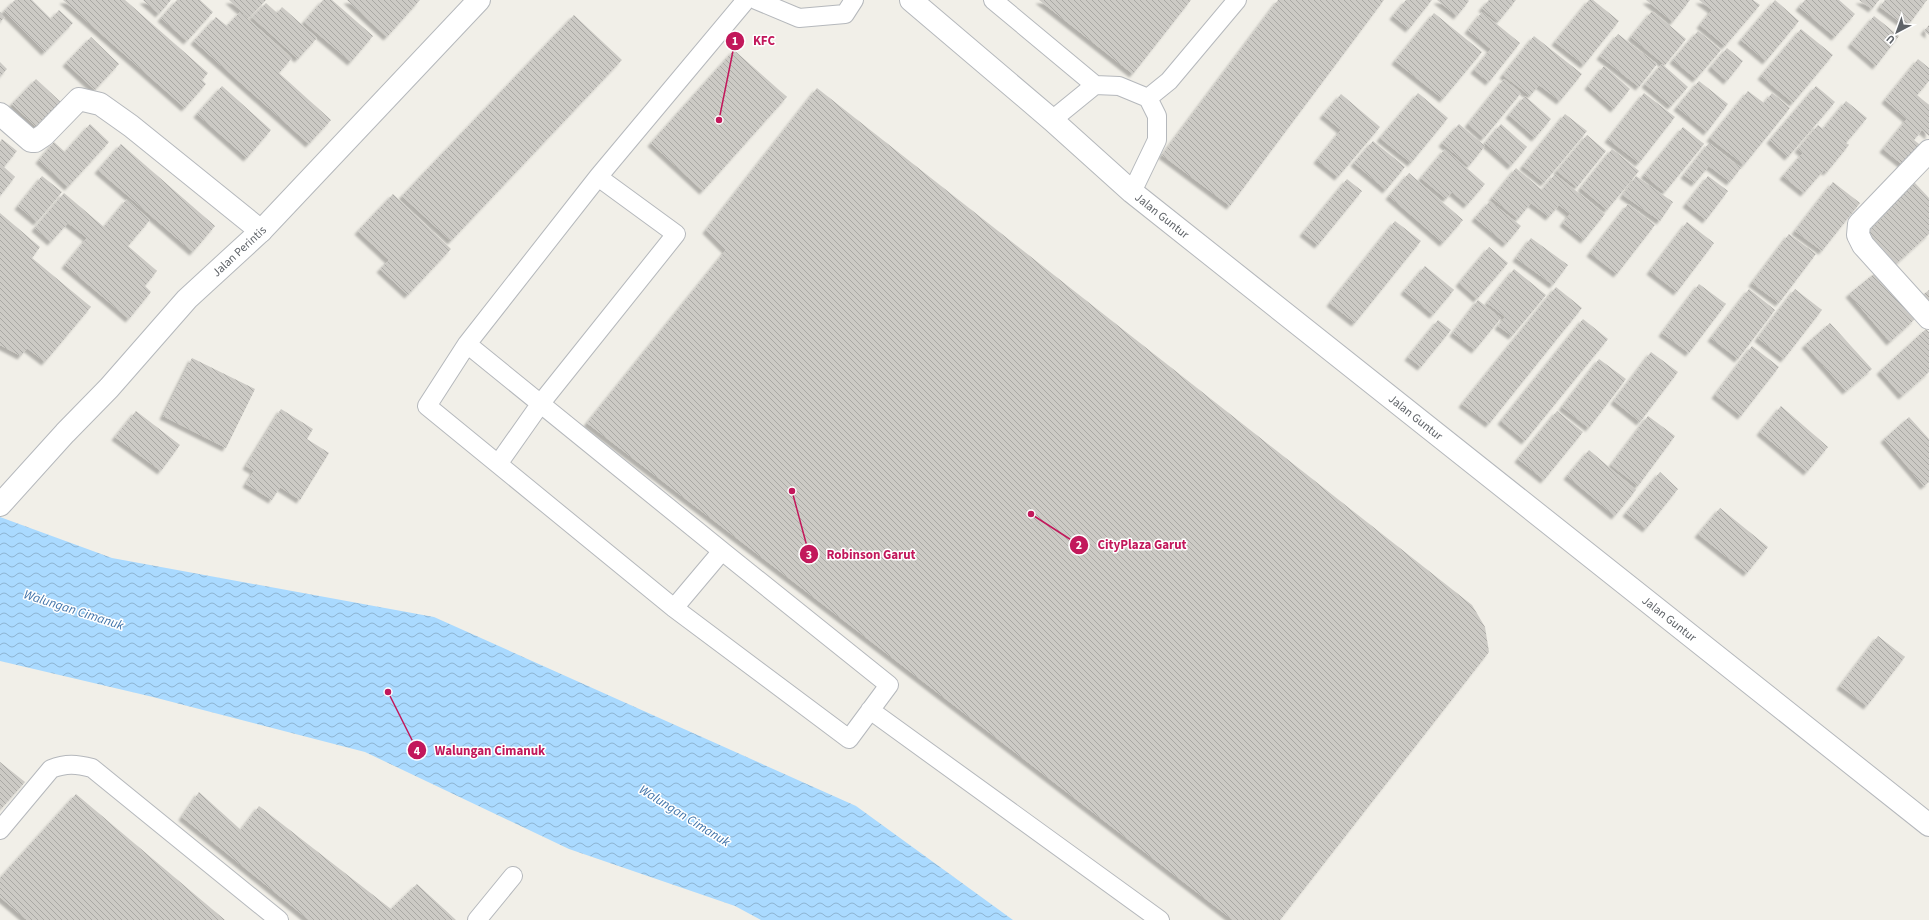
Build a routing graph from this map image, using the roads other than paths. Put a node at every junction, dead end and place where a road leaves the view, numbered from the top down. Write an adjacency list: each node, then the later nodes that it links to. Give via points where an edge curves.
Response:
1 (480, 0): 15 (street, Jalan Perintis)
2 (746, 0): 13 (lane)
3 (756, 0): 4 (lane, via 799,18 845,14)
4 (854, 0)
5 (911, 0): 11 (street, Jalan Guntur)
6 (992, 0): 8 (lane)
7 (1237, 0): 9 (lane, via 1169,81)
8 (1095, 85): 9 (lane, via 1119,86); 11 (lane)
9 (1148, 98): 14 (lane, via 1157,116 1157,140)
10 (0, 114): 15 (street, via 35,141 79,99 100,104)
11 (1052, 120): 14 (street, Jalan Guntur)
12 (1929, 151): 16 (street, via 1859,224 1858,235 1863,245)
13 (598, 177): 17 (lane); 18 (lane, via 676,234)
14 (1132, 192): 24 (street, Jalan Guntur)
15 (261, 231): 20 (street, Jalan Perintis, via 187,299 109,388)
16 (1929, 318)
17 (467, 344): 18 (lane); 19 (lane, via 427,406)
18 (541, 403): 19 (lane); 21 (lane)
19 (498, 464): 22 (lane)
20 (0, 505)
21 (722, 551): 22 (lane); 23 (lane, via 889,685)
22 (674, 608): 23 (lane, via 849,739)
23 (870, 710): 29 (lane)
24 (1929, 825)
25 (0, 830): 27 (lane, via 51,769 64,764 92,768)
26 (514, 876): 28 (lane)
27 (279, 920)
28 (477, 920)
29 (1160, 920)

